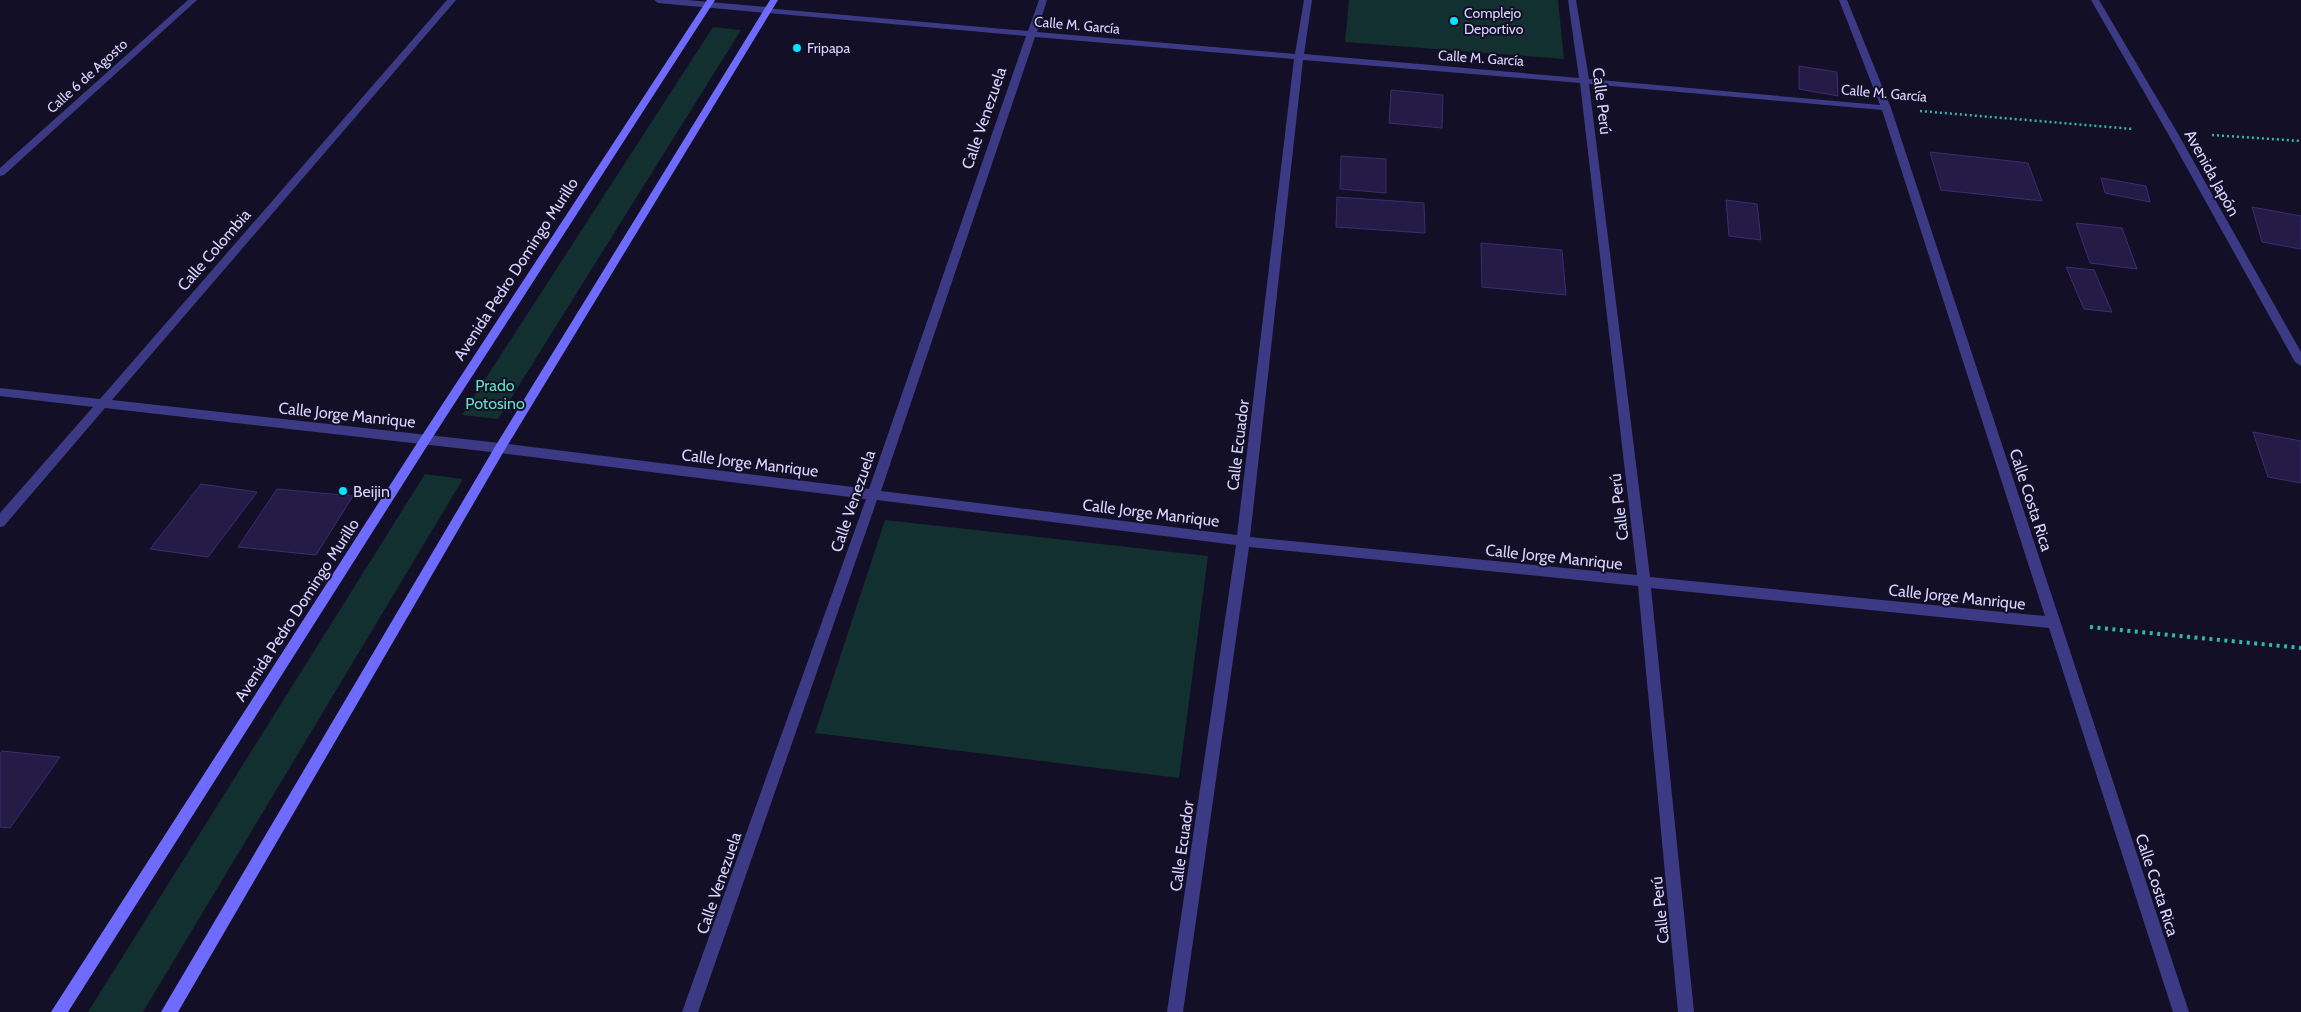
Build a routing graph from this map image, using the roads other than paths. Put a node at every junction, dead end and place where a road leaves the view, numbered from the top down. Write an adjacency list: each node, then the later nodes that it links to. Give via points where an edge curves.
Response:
1 (193, 0): 15 (street, Calle 6 de Agosto)
2 (452, 0): 18 (street, Calle Colombia)
3 (658, 0): 9 (street, Calle M. García)
4 (1043, 0): 11 (street, Calle Venezuela)
5 (1308, 0): 12 (street, Calle Ecuador)
6 (1572, 0): 13 (street, Calle Perú)
7 (1843, 0): 14 (street, Calle Costa Rica)
8 (2095, 0): 16 (street, Avenida Japón)
9 (709, 2): 10 (street, Calle M. García); 19 (main road, Avenida Pedro Domingo Murillo)
10 (771, 5): 11 (street, Calle M. García); 20 (main road)
11 (1030, 35): 12 (street, Calle M. García); 21 (street, Calle Venezuela)
12 (1299, 58): 13 (street, Calle M. García); 23 (street, Calle Ecuador)
13 (1584, 79): 14 (street, Calle M. García); 24 (street, Calle Perú)
14 (1886, 108): 25 (street, Calle Costa Rica)
15 (0, 173)
16 (2301, 362)
17 (0, 392): 18 (street, Calle Jorge Manrique)
18 (103, 404): 19 (street, Calle Jorge Manrique); 22 (street, Calle Colombia)
19 (425, 440): 20 (street, Calle Jorge Manrique); 26 (main road, Avenida Pedro Domingo Murillo)
20 (500, 448): 21 (street, Calle Jorge Manrique); 27 (main road)
21 (873, 495): 23 (street, Calle Jorge Manrique); 28 (street, Calle Venezuela)
22 (0, 522)
23 (1243, 541): 24 (street, Calle Jorge Manrique); 29 (street, Calle Ecuador)
24 (1644, 583): 25 (street, Calle Jorge Manrique); 30 (street, Calle Perú)
25 (2054, 623): 31 (street, Calle Costa Rica)
26 (59, 1012)
27 (169, 1012)
28 (690, 1012)
29 (1175, 1012)
30 (1686, 1012)
31 (2181, 1012)

